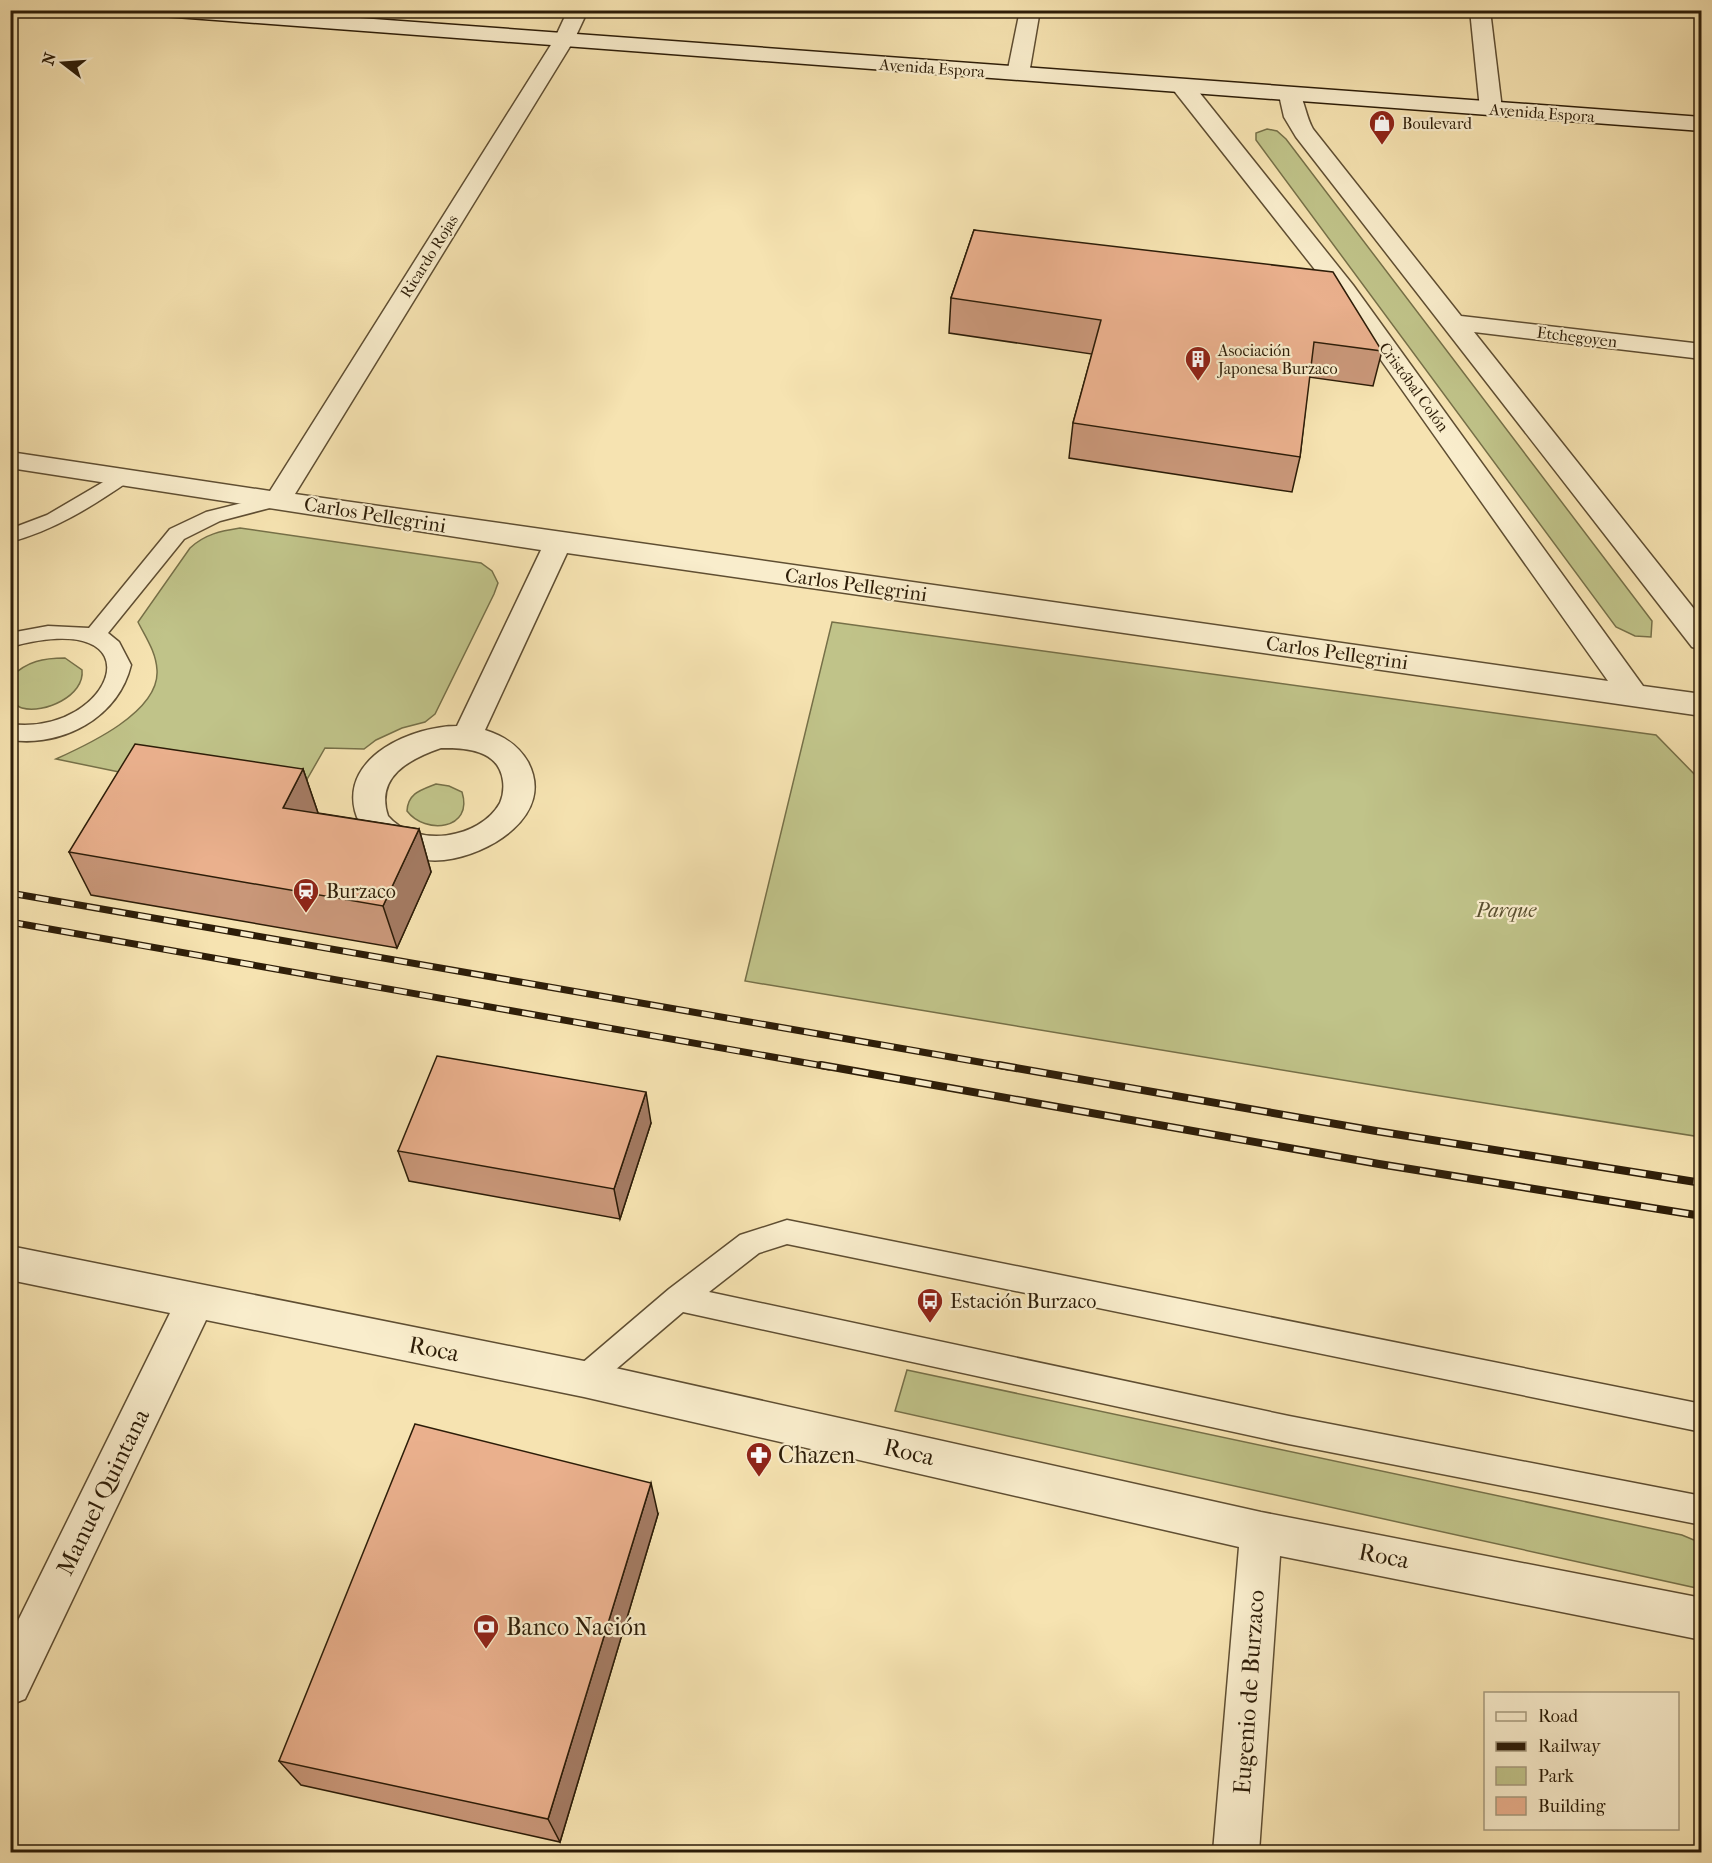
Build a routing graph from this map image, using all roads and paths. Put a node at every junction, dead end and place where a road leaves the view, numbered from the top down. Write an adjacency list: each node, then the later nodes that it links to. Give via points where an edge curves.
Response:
1 (162, 10): 5 (street, Avenida Espora)
2 (578, 10): 5 (street, Ricardo Rojas)
3 (1030, 10): 6 (street)
4 (1480, 10): 9 (street)
5 (564, 40): 6 (street, Avenida Espora); 15 (street, Ricardo Rojas)
6 (1018, 74): 7 (street, Avenida Espora)
7 (1183, 87): 8 (street, Avenida Espora); 21 (street, Cristóbal Colón, via 1344,291)
8 (1290, 95): 9 (street, Avenida Espora); 11 (street, via 1295,117 1304,132)
9 (1491, 109): 10 (street, Avenida Espora)
10 (1701, 124)
11 (1453, 322): 12 (street, Etchegoyen); 20 (street)
12 (1701, 352)
13 (10, 460): 14 (street, Carlos Pellegrini)
14 (122, 477): 15 (street, Carlos Pellegrini); 16 (lane, via 62,516 29,532)
15 (278, 500): 17 (street, Carlos Pellegrini); 18 (lane, via 194,522 177,534)
16 (10, 536)
17 (558, 543): 21 (street, Carlos Pellegrini); 24 (street)
18 (94, 636): 19 (lane, via 35,634); 23 (lane, via 112,646 120,665 113,689 90,713 55,730 21,735)
19 (10, 640)
20 (1701, 640)
21 (1635, 696): 22 (street, Carlos Pellegrini)
22 (1701, 705)
23 (10, 732)
24 (467, 737): 24 (street, via 441,737 416,743 394,755 378,772 369,791 369,810 379,828 396,841 444,848 468,843 506,818 517,801 520,783 516,767 505,752 488,742)
25 (10, 1263): 27 (street, Roca)
26 (679, 1298): 28 (lane); 29 (lane, via 750,1244 787,1232); 30 (lane, via 1289,1430)
27 (196, 1300): 28 (street, Roca); 33 (street, Manuel Quintana)
28 (585, 1379): 31 (street, Roca)
29 (1701, 1418)
30 (1701, 1511)
31 (1261, 1532): 32 (street, Roca); 34 (street, Eugenio de Burzaco)
32 (1701, 1619)
33 (10, 1684)
34 (1236, 1852)

